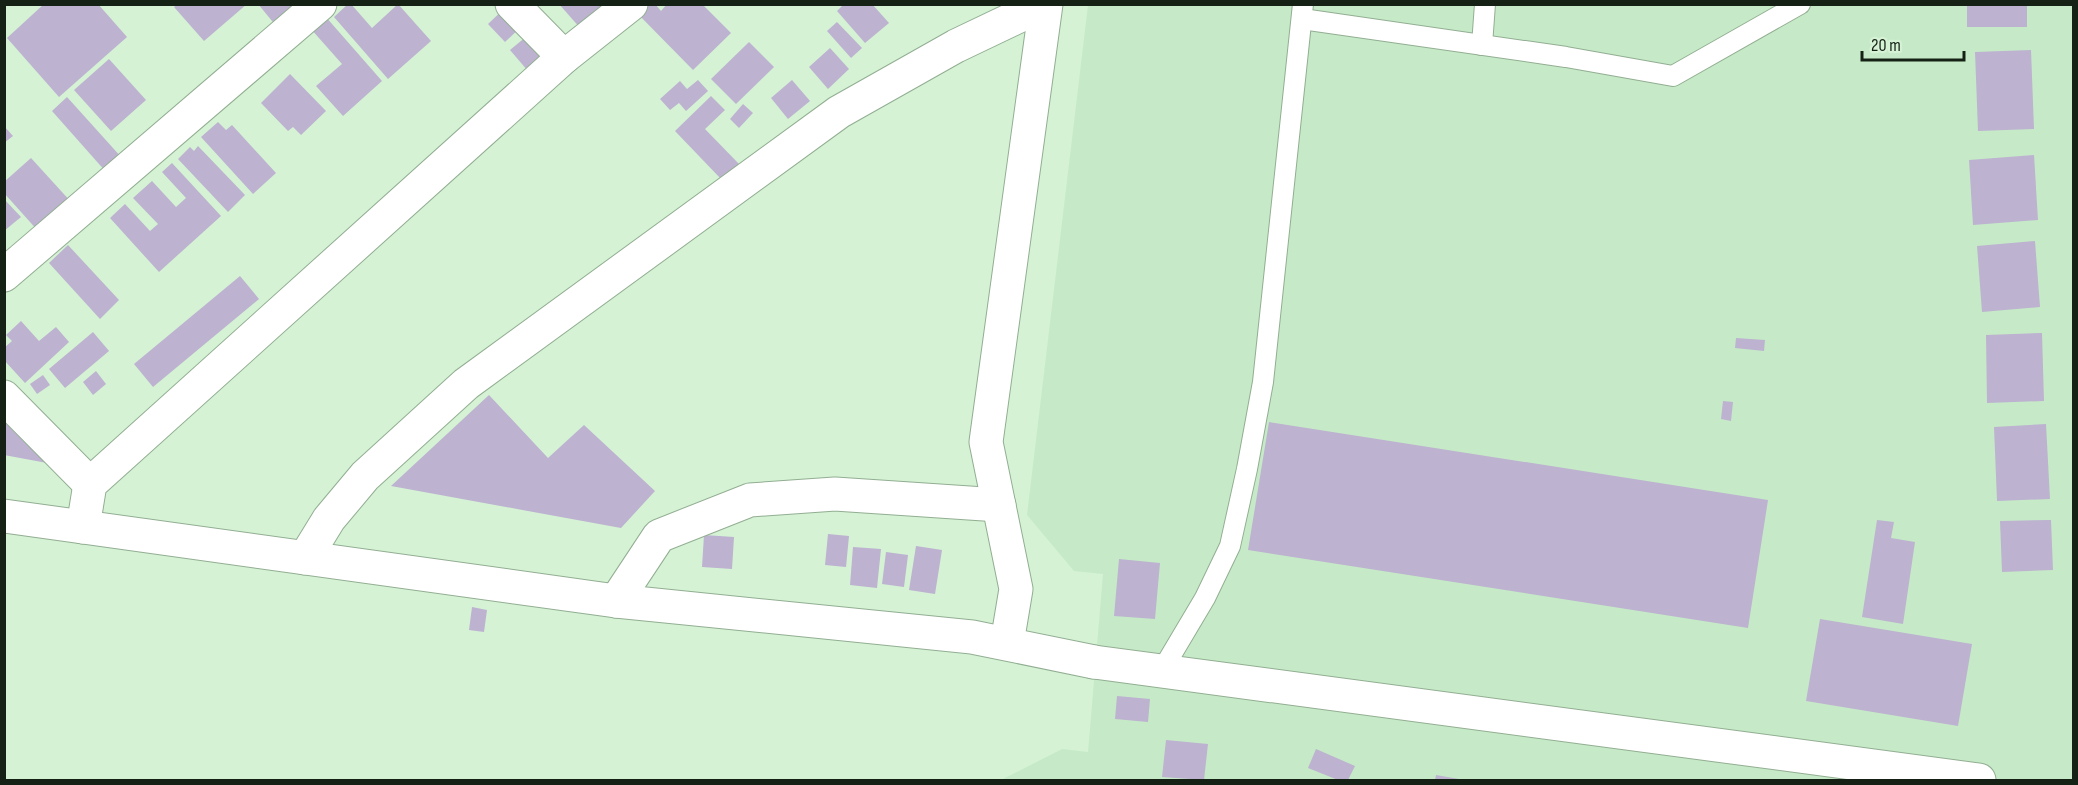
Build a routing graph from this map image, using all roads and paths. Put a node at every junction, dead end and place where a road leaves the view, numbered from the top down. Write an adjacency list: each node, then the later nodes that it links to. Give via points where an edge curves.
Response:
1 (320, 4): 10 (street)
2 (513, 4): 9 (street)
3 (631, 4): 9 (street)
4 (1045, 4): 13 (street, via 986,442); 16 (street, via 956,46 839,112 466,384 365,476 329,519)
5 (1485, 4): 8 (lane)
6 (1800, 4): 8 (lane, via 1673,76)
7 (1302, 12): 8 (lane); 19 (lane, via 1263,382 1247,469 1230,546 1205,598)
8 (1482, 45)
9 (564, 57): 12 (street)
10 (4, 275)
11 (4, 397): 12 (street)
12 (90, 484): 15 (street)
13 (999, 504): 17 (street, via 835,494 750,500 659,536); 18 (street, via 1016,589)
14 (4, 516): 15 (street)
15 (83, 527): 16 (street)
16 (305, 558): 17 (street)
17 (616, 601): 18 (street)
18 (1007, 643): 19 (street)
19 (1161, 672): 20 (street)
20 (1979, 780)

